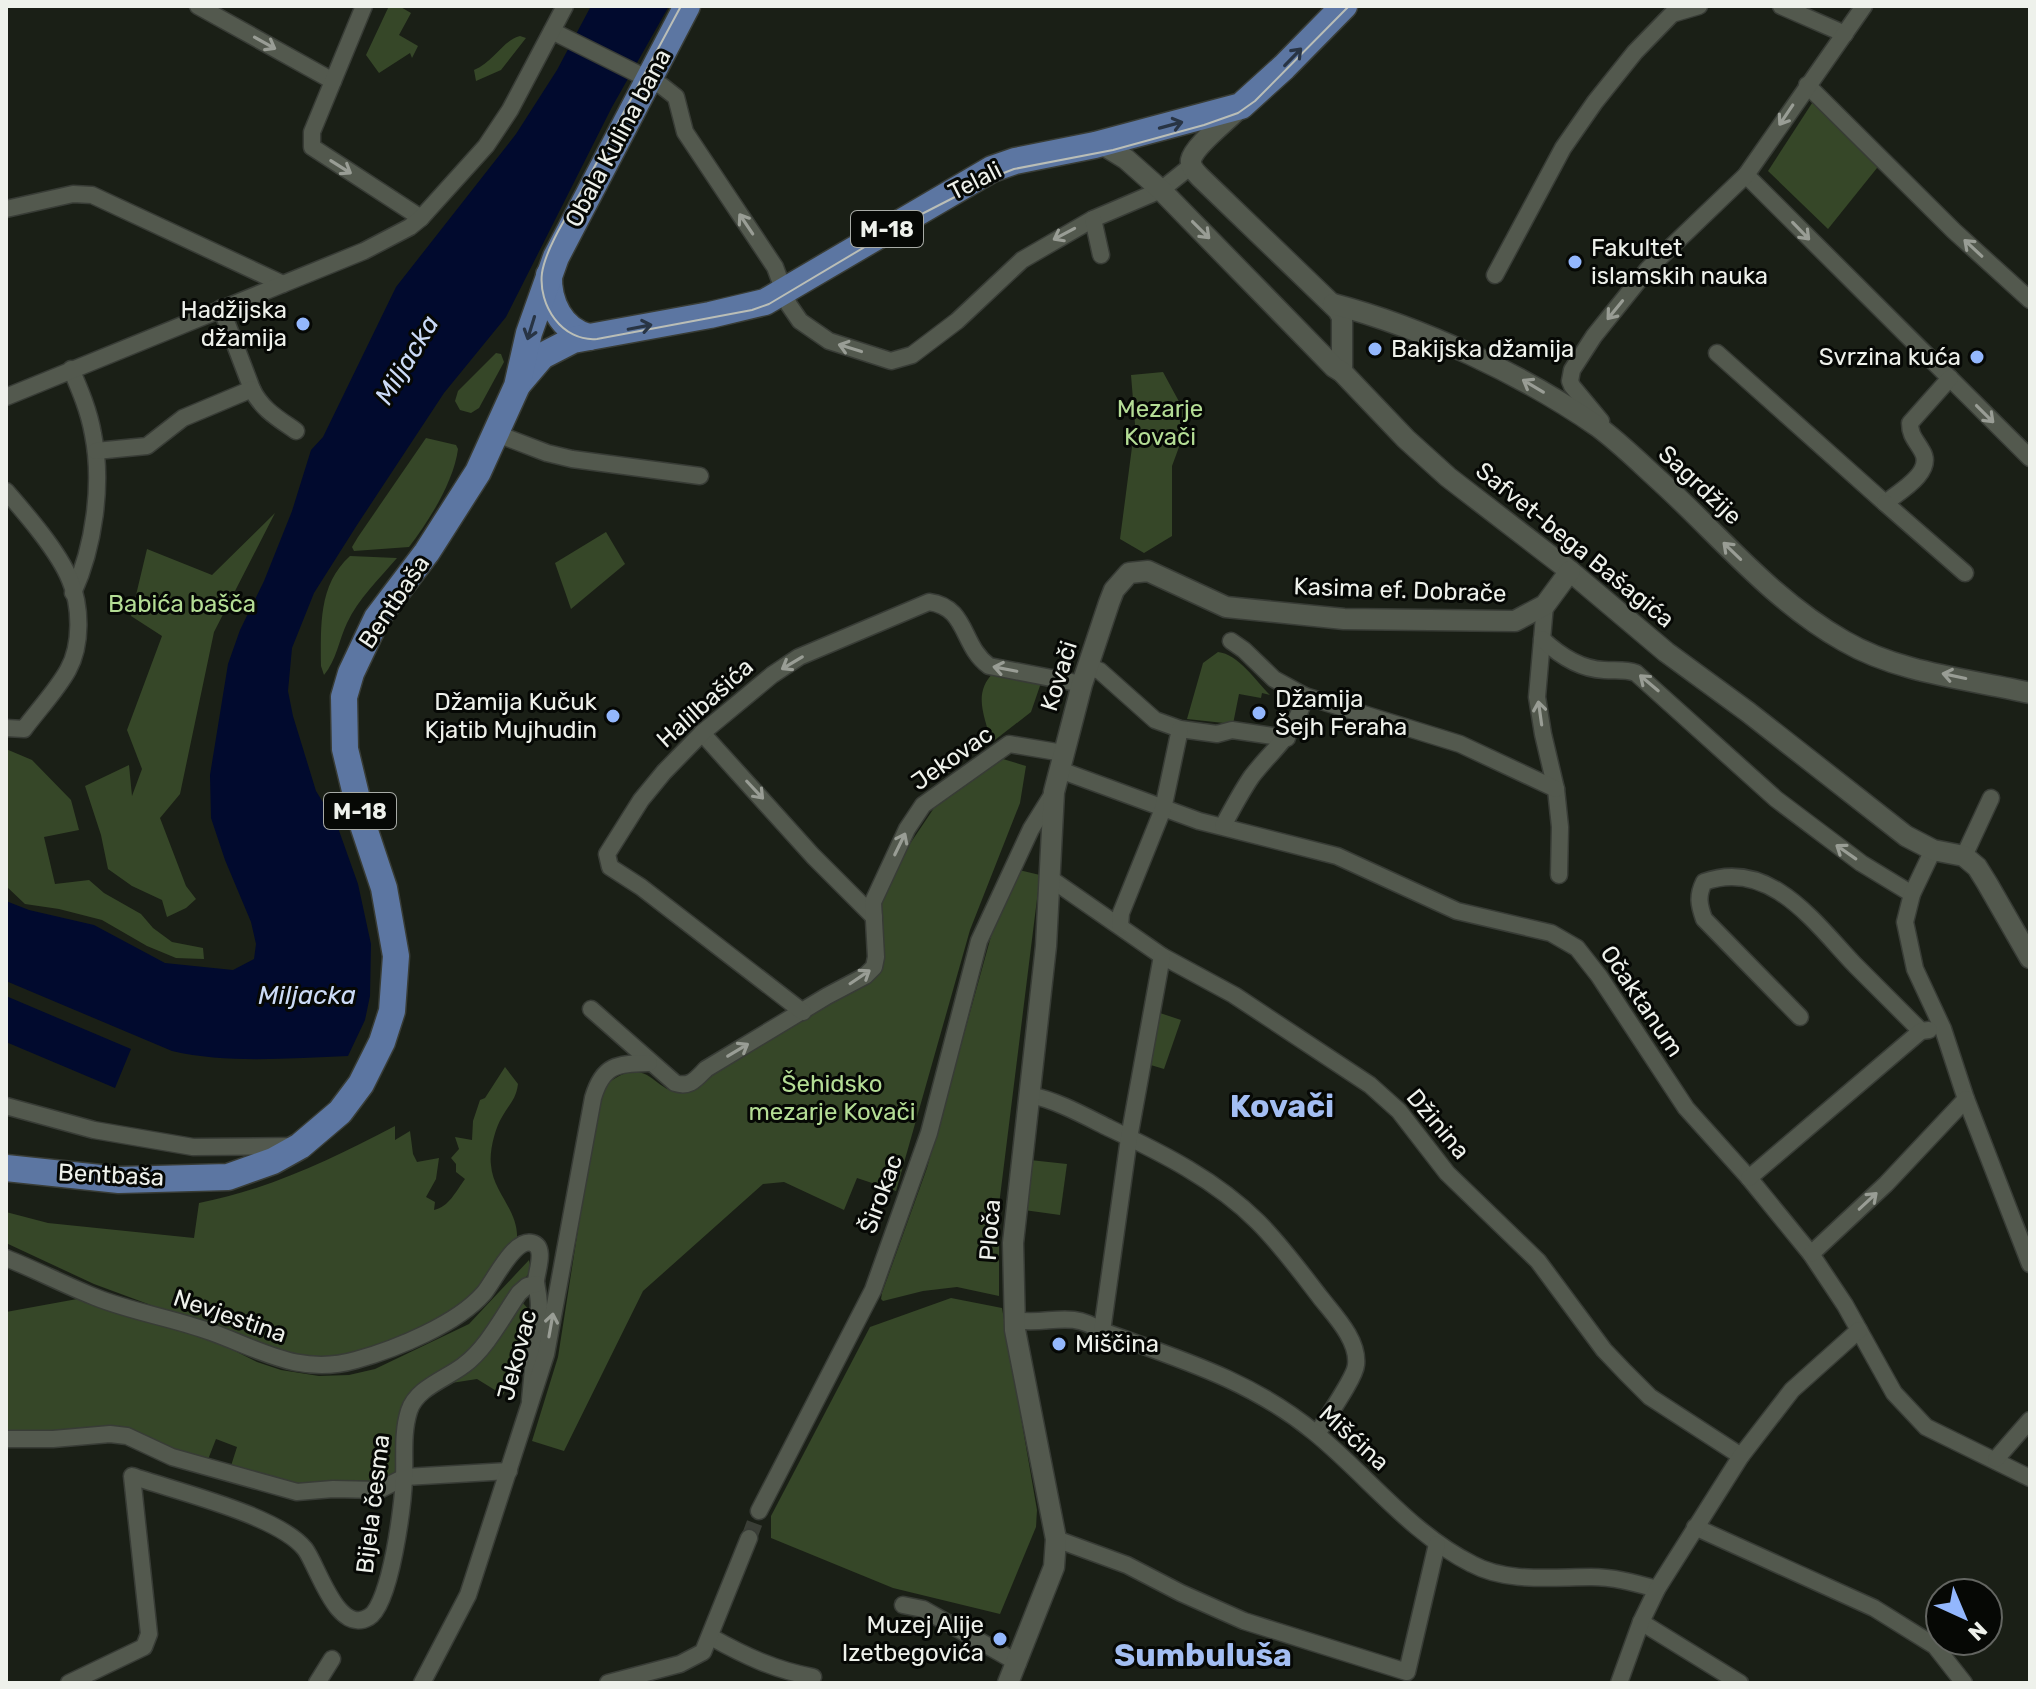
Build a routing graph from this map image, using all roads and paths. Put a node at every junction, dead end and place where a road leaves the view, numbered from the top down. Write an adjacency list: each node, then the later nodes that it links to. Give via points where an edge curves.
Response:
1 (198, 6): 12 (street, one-way to 12)
2 (364, 6): 12 (street)
3 (565, 6): 9 (street)
4 (687, 6): 11 (main road, Obala Kulina bana / M-18)
5 (1344, 6): 14 (main road, M-18, one-way to 5)
6 (1699, 6): 24 (street, via 1672,14 1595,102 1563,148)
7 (1781, 6): 10 (street)
8 (1864, 6): 10 (street)
9 (552, 31): 11 (street); 20 (street, via 496,132)
10 (1845, 34): 13 (street)
11 (642, 77): 23 (main road, Obala Kulina bana / M-18); 26 (street, one-way to 11, via 775,267 685,132 676,97)
12 (333, 81): 20 (street, one-way to 20, via 312,132 312,147)
13 (1807, 85): 17 (street, one-way to 17); 27 (street, one-way to 13)
14 (1241, 106): 15 (main road, Telali / M-18, one-way to 14); 16 (street, via 1200,148)
15 (1100, 143): 18 (street, Safvet-bega Bašagića); 26 (main road, Telali / M-18, via 992,169)
16 (1191, 166): 18 (street); 28 (street, Sagrdžije)
17 (1746, 175): 34 (street, one-way to 34); 38 (street, one-way to 38, via 1648,269 1572,370 1572,386 1601,421)
18 (1161, 190): 21 (street); 33 (street, Safvet-bega Bašagića, one-way to 33)
19 (6, 209): 25 (street, via 73,194 92,195)
20 (421, 218): 25 (street, via 364,251)
21 (1093, 219): 22 (street); 26 (street, one-way to 26, via 1022,260 957,321 912,355 891,361 829,341 800,321)
22 (1101, 255)
23 (550, 271): 30 (main road, via 552,303 569,326); 35 (main road, Bentbaša / M-18, one-way to 35)
24 (1495, 275)
25 (283, 284): 29 (street)
26 (783, 291): 30 (main road, Telali / M-18, one-way to 26, via 743,308)
27 (2030, 300)
28 (1333, 304): 33 (street, via 1342,317); 38 (street, Sagrdžije, one-way to 28, via 1521,379 1380,317)
29 (221, 308): 32 (street); 36 (street)
30 (589, 337): 35 (main road, Telali / M-18, via 551,350)
31 (1717, 353): 45 (street)
32 (71, 369): 37 (street); 41 (street)
33 (1342, 372): 46 (street, Safvet-bega Bašagića, via 1448,477)
34 (1950, 378): 42 (street, one-way to 42); 45 (street, via 1910,423 1925,465)
35 (517, 386): 40 (main road, Bentbaša / M-18)
36 (252, 389): 39 (street, via 268,412); 41 (street, via 183,418 147,446)
37 (6, 397)
38 (1599, 428): 54 (street, Sagrdžije, one-way to 38, via 1885,661 1844,641 1759,577)
39 (296, 431)
40 (497, 434): 43 (street, via 572,459); 85 (main road, Bentbaša / M-18, via 456,510 377,618 344,697 345,749 392,923 392,1011 361,1084 340,1112)
41 (96, 451): 49 (street, via 89,540)
42 (2030, 458)
43 (700, 476)
44 (6, 491): 49 (street, via 37,527)
45 (1885, 503): 47 (street)
46 (1570, 571): 50 (street, Kasima ef. Dobrače); 66 (street, Safvet-bega Bašagića, via 1868,809)
47 (1965, 573)
48 (1122, 578): 50 (street, Kasima ef. Dobrače, via 1148,571 1226,607 1344,619 1515,621); 53 (street, Kovači)
49 (73, 593): 56 (street, via 77,646 68,670 24,729)
50 (1545, 605): 51 (street)
51 (1542, 639): 61 (street, one-way to 51, via 1537,697); 70 (street, one-way to 51, via 1776,799 1636,673 1585,668)
52 (1231, 641): 55 (street, via 1274,679)
53 (1085, 675): 57 (street, via 1100,671 1155,720); 58 (street, Halilbašića, one-way to 58, via 989,666 979,659 955,613 929,602 799,657); 60 (street, Kovači)
54 (2030, 693)
55 (1305, 696): 59 (street); 61 (street, via 1460,744)
56 (6, 728)
57 (1180, 729): 59 (street); 64 (street)
58 (702, 733): 71 (street, one-way to 71); 76 (street, Halilbašića, via 641,800 607,854 610,867)
59 (1287, 738): 65 (street, via 1254,774)
60 (1062, 761): 62 (street, Kovači); 64 (street, Očaktanum); 71 (street, Jekovac, one-way to 60, via 878,890 923,805 1009,744)
61 (1556, 789): 68 (street)
62 (1054, 792): 69 (street, Ploča); 104 (street, Širokac, via 979,941 929,1133 873,1290)
63 (1991, 798): 67 (street)
64 (1163, 809): 65 (street, Očaktanum); 72 (street)
65 (1223, 826): 87 (street, Očaktanum, via 1337,856 1457,911 1551,933 1577,948 1686,1108)
66 (1933, 850): 67 (street, Safvet-bega Bašagića); 70 (street)
67 (1964, 856): 74 (street, via 1977,867)
68 (1559, 875)
69 (1051, 879): 72 (street, Džinina); 81 (street, Ploča)
70 (1912, 894): 78 (street, via 1905,922 1915,969)
71 (874, 917): 76 (street, Jekovac, one-way to 71, via 874,967)
72 (1120, 926): 73 (street, Džinina)
73 (1162, 956): 84 (street); 99 (street, Džinina, via 1234,995 1370,1085 1399,1111 1447,1173 1538,1261 1625,1372 1650,1397)
74 (2030, 958)
75 (591, 1009): 80 (street, Jekovac)
76 (803, 1012): 80 (street, Jekovac, one-way to 76, via 683,1086)
77 (1800, 1017): 79 (street, via 1704,919 1698,892 1704,882 1723,875 1741,877 1779,891)
78 (1943, 1029): 79 (street); 82 (street)
79 (1921, 1031): 87 (street)
80 (649, 1063): 95 (street, Jekovac, one-way to 80, via 546,1354 598,1081 607,1070)
81 (1030, 1095): 84 (street); 92 (street, Ploča, via 1013,1243)
82 (1966, 1099): 88 (street, one-way to 82); 90 (street)
83 (6, 1106): 85 (street, via 94,1130 193,1147)
84 (1129, 1138): 94 (street); 97 (street, via 1204,1179 1256,1220 1348,1335 1356,1368)
85 (300, 1146): 86 (main road, Bentbaša / M-18, via 228,1177 119,1180)
86 (6, 1168)
87 (1749, 1178): 88 (street, Očaktanum)
88 (1811, 1254): 93 (street, Očaktanum)
89 (6, 1258): 91 (street, Nevjestina, via 96,1298 294,1363 353,1361 442,1324 483,1294 522,1244 537,1246)
90 (2030, 1264)
91 (536, 1284): 95 (street, Nevjestina, via 540,1294); 102 (street, Bijela česma, via 519,1293 465,1364 434,1383 409,1409)
92 (1014, 1320): 94 (street, Mišćina, via 1074,1318); 107 (street, Ploča)
93 (1859, 1330): 99 (street, via 1792,1390); 100 (street, Očaktanum, via 1894,1393 1926,1427)
94 (1102, 1331): 97 (street, Mišćina, via 1220,1373 1280,1406)
95 (530, 1400): 101 (street, Jekovac)
96 (2030, 1420): 100 (street)
97 (1317, 1434): 108 (street, Mišćina)
98 (6, 1439): 102 (street, via 127,1436 172,1457 297,1492 379,1490)
99 (1741, 1456): 105 (street)
100 (1996, 1459): 103 (street, Očaktanum)
101 (509, 1471): 102 (street); 118 (street, Jekovac, via 468,1595)
102 (405, 1477): 116 (street, Bijela česma, via 385,1592 368,1618 356,1620 332,1601 305,1550 290,1536 258,1519 132,1476 149,1634 144,1647)
103 (2030, 1478)
104 (759, 1511)
105 (1695, 1527): 109 (street); 123 (street, via 1874,1608 1935,1646)
106 (749, 1538): 112 (street)
107 (1056, 1539): 108 (street, via 1127,1565 1244,1621 1407,1672); 114 (street, Ploča, via 1054,1567)
108 (1437, 1544): 109 (street, Mišćina, via 1498,1573 1621,1579)
109 (1657, 1589): 111 (street)
110 (903, 1605): 114 (street, via 923,1609)
111 (1641, 1622): 121 (street); 122 (street)
112 (711, 1637): 115 (street, via 755,1661); 119 (street, via 703,1652 680,1664)
113 (332, 1659): 117 (street)
114 (1018, 1663): 120 (street, Ploča)
115 (813, 1677)
116 (69, 1683)
117 (317, 1683)
118 (422, 1683)
119 (608, 1683)
120 (1008, 1683)
121 (1619, 1683)
122 (1740, 1683)
123 (1964, 1683)

